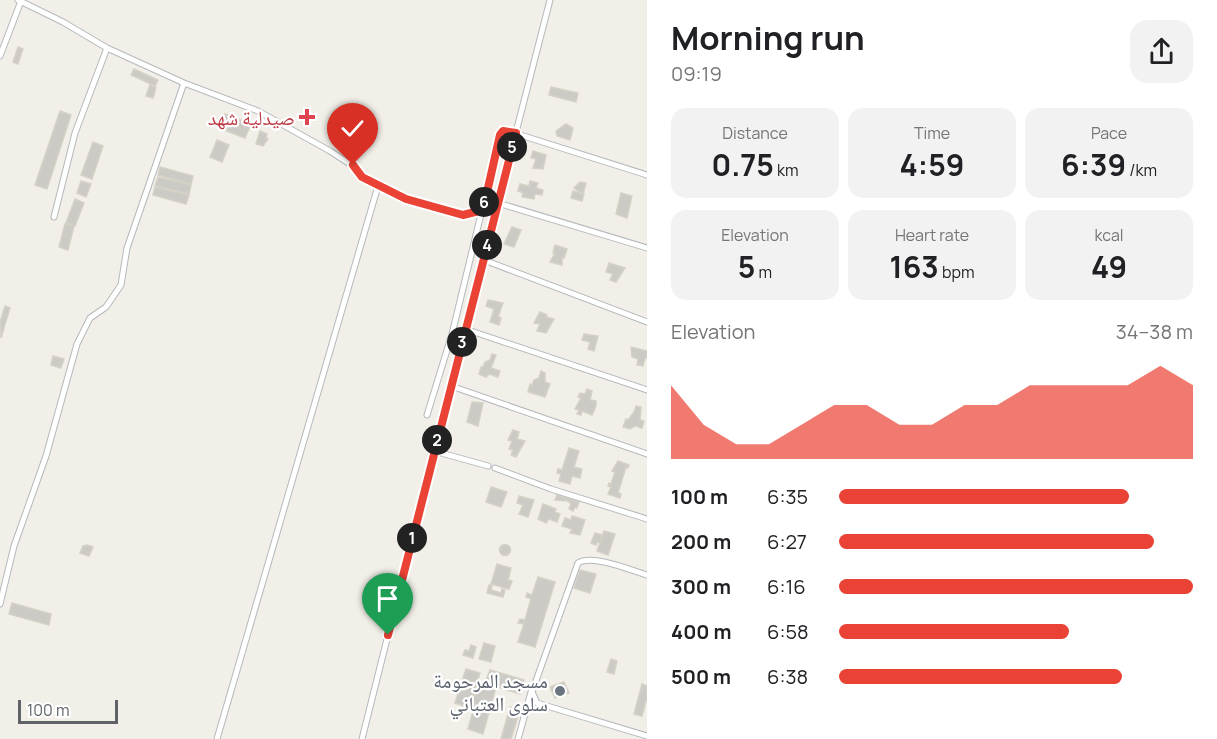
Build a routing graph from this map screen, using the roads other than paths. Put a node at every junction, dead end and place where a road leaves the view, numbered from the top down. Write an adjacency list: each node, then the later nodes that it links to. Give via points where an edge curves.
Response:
1 (550, 0): 6 (street)
2 (20, 1): 3 (street); 4 (street)
3 (107, 48): 5 (street); 11 (street, via 75,133)
4 (0, 56)
5 (184, 84): 8 (street, via 258,111 297,131 353,165 362,177); 25 (street, via 127,248 121,285 106,307 90,318 77,344 46,456 14,546)
6 (516, 133): 7 (street); 9 (street); 10 (street, via 503,131 500,135)
7 (647, 175)
8 (378, 186): 10 (street, via 440,210 463,215); 28 (street)
9 (498, 203): 12 (street); 13 (street)
10 (483, 210): 18 (street, via 447,354)
11 (54, 217)
12 (647, 248)
13 (484, 260): 14 (street); 15 (street)
14 (647, 322)
15 (465, 329): 16 (street); 17 (street)
16 (451, 386): 19 (street); 20 (street)
17 (647, 390)
18 (427, 415)
19 (434, 451): 21 (street); 29 (street)
20 (647, 454)
21 (488, 466)
22 (495, 468): 23 (street)
23 (647, 519)
24 (647, 575): 26 (street, via 597,560 584,559 578,563)
25 (0, 604)
26 (532, 687): 27 (street, via 537,703); 30 (street)
27 (647, 736)
28 (217, 739)
29 (362, 739)
30 (518, 739)

